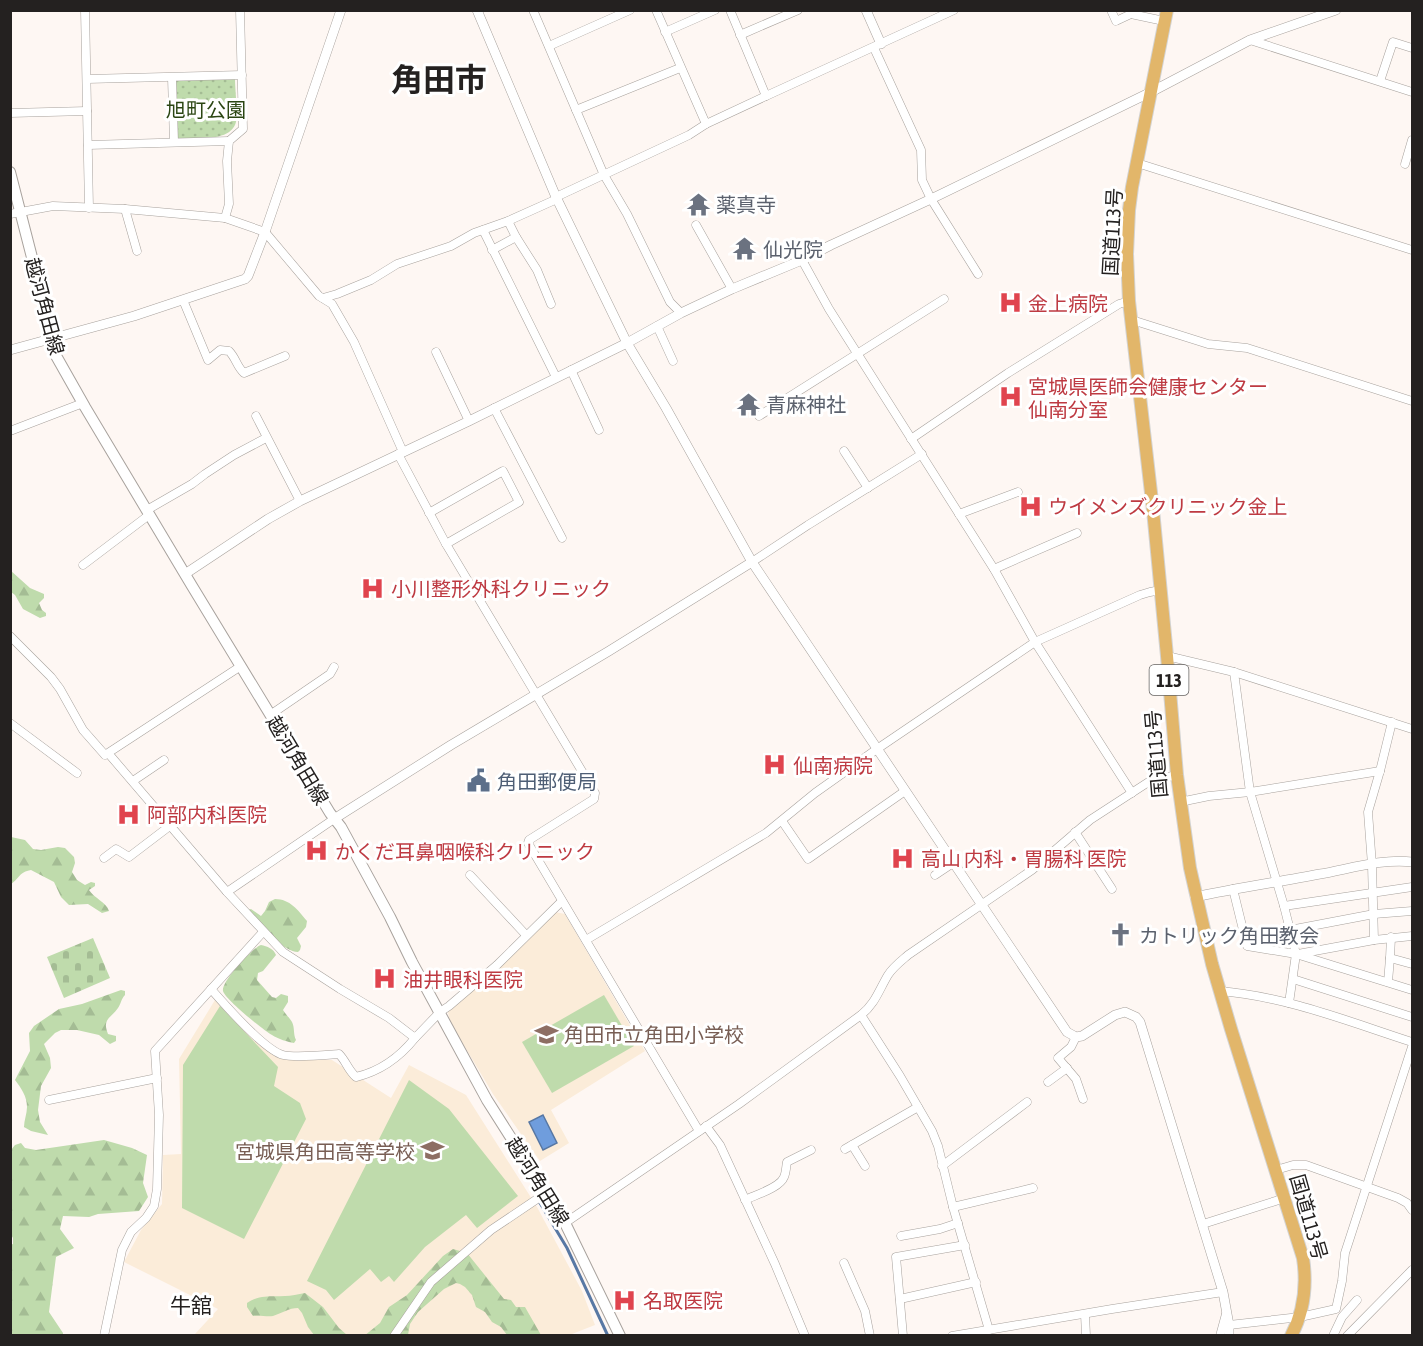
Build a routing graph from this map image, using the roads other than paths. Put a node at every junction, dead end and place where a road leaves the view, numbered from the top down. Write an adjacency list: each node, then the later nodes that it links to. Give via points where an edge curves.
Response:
1 (85, 10): 25 (street)
2 (240, 10): 23 (street)
3 (340, 10): 51 (street)
4 (477, 10): 42 (street)
5 (533, 10): 19 (street)
6 (630, 10): 19 (street)
7 (656, 10): 16 (street)
8 (715, 10): 16 (street)
9 (730, 10): 17 (street)
10 (798, 10): 17 (street)
11 (866, 10): 20 (street)
12 (954, 10): 20 (street)
13 (1111, 10): 15 (street, via 1116,21 1131,14)
14 (1336, 10): 18 (street)
15 (1166, 16): 27 (highway, 国道113号 / 113)
16 (665, 32): 22 (street)
17 (740, 35): 29 (street)
18 (1250, 40): 26 (street); 27 (street)
19 (549, 46): 30 (street)
20 (877, 46): 29 (street); 43 (street, via 921,150 922,180)
21 (1413, 48): 26 (street, via 1393,42)
22 (680, 68): 30 (street); 33 (street)
23 (242, 75): 24 (street); 35 (street, via 243,129)
24 (172, 78): 25 (street); 36 (street)
25 (87, 79): 31 (street)
26 (1380, 81): 28 (street)
27 (1151, 92): 38 (highway, 国道113号 / 113); 43 (street)
28 (1413, 92)
29 (766, 96): 33 (street)
30 (576, 110): 41 (street)
31 (87, 111): 32 (street); 37 (street)
32 (10, 112)
33 (706, 124): 41 (street)
34 (1413, 140): 39 (street)
35 (229, 141): 36 (street); 47 (street, via 229,204)
36 (174, 142): 37 (street)
37 (88, 145): 44 (street)
38 (1137, 163): 54 (street); 62 (highway, 国道113号 / 113, via 1128,221)
39 (1405, 164)
40 (10, 172): 46 (main road, 越河角田線)
41 (604, 175): 42 (street); 64 (street, via 670,302)
42 (557, 198): 48 (street); 68 (street)
43 (930, 199): 56 (street); 57 (street)
44 (89, 208): 45 (street); 46 (street, via 53,206)
45 (125, 209): 47 (street); 55 (street)
46 (16, 213): 67 (main road, 越河角田線)
47 (225, 218): 51 (street)
48 (508, 221): 50 (street); 52 (street)
49 (696, 225): 58 (street)
50 (483, 230): 53 (street); 59 (street)
51 (265, 232): 59 (street); 61 (street, via 244,279)
52 (516, 237): 53 (street); 63 (street, via 537,270)
53 (492, 250): 75 (street)
54 (1413, 250)
55 (137, 251)
56 (801, 260): 58 (street); 71 (street)
57 (978, 274)
58 (732, 289): 64 (street)
59 (323, 298): 87 (street, via 332,304 354,342)
60 (944, 299): 71 (street)
61 (183, 300): 67 (street); 72 (street, via 208,360 220,350 229,351 244,374)
62 (1129, 301): 65 (highway, 国道113号 / 113); 85 (street, via 1008,373)
63 (551, 304)
64 (681, 313): 66 (street)
65 (1132, 320): 76 (street, via 1208,344 1247,348); 102 (highway, 国道113号 / 113)
66 (657, 326): 68 (street); 73 (street)
67 (53, 339): 69 (street); 77 (main road, 越河角田線, via 55,354)
68 (627, 343): 74 (street); 98 (street)
69 (10, 350)
70 (436, 352): 81 (street)
71 (858, 355): 80 (street); 85 (street)
72 (285, 356)
73 (673, 361)
74 (571, 370): 75 (street); 82 (street)
75 (556, 377): 78 (street)
76 (1413, 401)
77 (82, 403): 83 (street); 92 (main road, 越河角田線)
78 (494, 408): 81 (street); 96 (street)
79 (256, 416): 84 (street)
80 (759, 416)
81 (469, 421): 87 (street)
82 (599, 430)
83 (10, 431)
84 (266, 438): 91 (street); 92 (street)
85 (911, 439): 88 (street)
86 (844, 451): 89 (street)
87 (400, 453): 91 (street); 93 (street)
88 (922, 454): 89 (street); 94 (street)
89 (868, 488): 98 (street)
90 (1018, 492): 94 (street)
91 (300, 501): 101 (street)
92 (148, 513): 99 (street); 101 (main road, 越河角田線)
93 (429, 513): 97 (street); 97 (street, via 503,471 519,502)
94 (959, 514): 100 (street)
95 (1077, 533): 100 (street)
96 (562, 538)
97 (446, 544): 109 (street)
98 (752, 562): 109 (street); 114 (street)
99 (83, 565)
100 (994, 569): 104 (street)
101 (184, 574): 106 (main road, 越河角田線)
102 (1161, 590): 104 (street, via 1140,595); 105 (highway, 国道113号 / 113)
103 (10, 636): 115 (street, via 51,677 83,730)
104 (1035, 642): 114 (street); 123 (street)
105 (1167, 656): 108 (street); 119 (highway, 国道113号 / 113)
106 (241, 666): 110 (main road, 越河角田線); 120 (street, via 108,753)
107 (334, 667): 110 (street, via 330,674)
108 (1234, 672): 111 (street); 122 (street)
109 (535, 695): 125 (street); 142 (street, via 595,793 594,799 528,840)
110 (270, 715): 125 (main road, 越河角田線)
111 (1392, 722): 113 (street); 117 (street)
112 (10, 723): 118 (street)
113 (1413, 729)
114 (877, 748): 121 (street); 126 (street)
115 (105, 755)
116 (164, 760): 120 (street)
117 (1380, 771): 122 (street); 132 (street, via 1368,813)
118 (77, 773)
119 (1177, 775): 123 (street, via 1150,781); 124 (highway, 国道113号 / 113)
120 (133, 781): 127 (street)
121 (905, 791): 126 (street, via 808,859); 130 (street)
122 (1250, 792): 124 (street); 135 (street)
123 (1132, 793): 128 (street)
124 (1180, 802): 141 (highway, 国道113号 / 113)
125 (334, 819): 139 (street); 163 (main road, 越河角田線)
126 (782, 821): 152 (street)
127 (171, 825): 129 (street, via 129,857 116,849); 139 (street)
128 (1075, 832): 137 (street); 143 (street, via 1032,870)
129 (104, 858)
130 (953, 862): 134 (street); 143 (street)
131 (1413, 862): 132 (street)
132 (1372, 865): 135 (street); 140 (street)
133 (470, 875): 149 (street)
134 (935, 875)
135 (1276, 883): 138 (street); 144 (street)
136 (1413, 887): 140 (street)
137 (1112, 889)
138 (1233, 889): 141 (street); 154 (street, via 1247,946)
139 (227, 892): 148 (street)
140 (1373, 892): 144 (street); 146 (street)
141 (1195, 897): 161 (highway, 国道113号 / 113)
142 (562, 901): 149 (street); 152 (street)
143 (981, 905): 164 (street, via 895,966 875,1001); 166 (street, via 1067,1032)
144 (1284, 906): 147 (street)
145 (1413, 911): 146 (street)
146 (1374, 914): 147 (street); 153 (street)
147 (1290, 930): 154 (street)
148 (263, 932): 159 (street); 167 (street, via 283,952)
149 (526, 935): 163 (street, via 497,965)
150 (1413, 936): 151 (street)
151 (1391, 938): 153 (street); 155 (street)
152 (586, 940): 176 (street)
153 (1374, 940): 154 (street)
154 (1296, 954): 157 (street); 158 (street)
155 (1390, 958): 156 (street); 158 (street)
156 (1413, 964)
157 (1293, 979): 162 (street); 165 (street)
158 (1388, 982): 160 (street)
159 (210, 989): 167 (street, via 276,1052 288,1056 339,1054 356,1077 401,1055); 170 (street, via 155,1051)
160 (1413, 990)
161 (1219, 991): 162 (street); 180 (highway, 国道113号 / 113)
162 (1289, 1003): 168 (street)
163 (440, 1012): 167 (street); 183 (main road, 越河角田線, via 487,1100)
164 (861, 1015): 175 (street); 176 (street)
165 (1413, 1017)
166 (1076, 1037): 169 (street, via 1058,1058); 190 (street, via 1115,1015 1125,1012 1136,1017)
167 (415, 1038)
168 (1413, 1045): 181 (street)
169 (1067, 1068): 171 (street); 173 (street, via 1076,1079)
170 (157, 1078): 172 (street); 204 (street, via 154,1206 131,1232 122,1250)
171 (1048, 1082)
172 (49, 1100)
173 (1083, 1100)
174 (1027, 1102): 179 (street)
175 (918, 1107): 178 (street, via 849,1147); 179 (street, via 932,1131)
176 (702, 1128): 185 (street, via 720,1146); 188 (street)
177 (811, 1150): 185 (street, via 787,1162 780,1183)
178 (865, 1166)
179 (942, 1166): 186 (street)
180 (1276, 1170): 181 (street, via 1306,1165); 184 (highway, 国道113号 / 113)
181 (1366, 1187): 187 (street, via 1398,1198); 201 (street, via 1345,1253 1336,1309)
182 (1033, 1188): 186 (street)
183 (546, 1193): 188 (main road, 越河角田線); 205 (street, via 491,1230 431,1282)
184 (1285, 1198): 190 (street); 201 (highway, 国道113号 / 113, via 1304,1267)
185 (745, 1200): 207 (street)
186 (953, 1207): 189 (street)
187 (1413, 1210)
188 (565, 1222): 206 (main road, 越河角田線)
189 (958, 1223): 191 (street); 192 (street)
190 (1203, 1224): 196 (street)
191 (901, 1236)
192 (965, 1245): 195 (street); 197 (street, via 896,1257)
193 (844, 1263): 208 (street, via 865,1311)
194 (1413, 1270): 215 (street)
195 (976, 1282): 197 (street); 202 (street)
196 (1223, 1292): 199 (street); 200 (street)
197 (900, 1299): 209 (street)
198 (1357, 1300): 214 (street)
199 (1226, 1313): 203 (street); 212 (street)
200 (1085, 1314): 202 (street); 211 (street)
201 (1300, 1317): 203 (street); 213 (highway, 国道113号 / 113)
202 (989, 1330): 210 (street)
203 (1229, 1330)
204 (104, 1335)
205 (394, 1335)
206 (620, 1335)
207 (805, 1335)
208 (870, 1335)
209 (903, 1335)
210 (952, 1335)
211 (1086, 1335)
212 (1220, 1335)
213 (1291, 1335)
214 (1333, 1335)
215 (1347, 1335)

